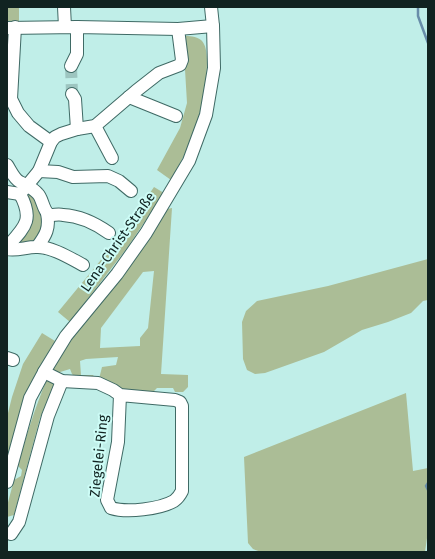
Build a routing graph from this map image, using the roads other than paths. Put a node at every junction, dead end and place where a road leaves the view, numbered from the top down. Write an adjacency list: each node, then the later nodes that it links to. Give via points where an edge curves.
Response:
1 (64, 7): 4 (street)
2 (211, 7): 3 (street, Lena-Christ-Straße)
3 (213, 26): 6 (street); 26 (street, Lena-Christ-Straße, via 214,68 206,115 189,161 146,233 117,274 66,336)
4 (71, 27): 5 (street); 6 (street); 7 (street, via 77,54)
5 (11, 28): 10 (street)
6 (178, 29): 9 (street, via 182,60 180,65 159,73)
7 (71, 66)
8 (72, 94): 13 (street, via 75,100)
9 (129, 97): 11 (street); 12 (street)
10 (9, 99): 14 (street, via 29,126)
11 (176, 116)
12 (95, 126): 13 (street); 15 (street)
13 (77, 129): 14 (street, via 60,134)
14 (51, 142): 17 (street)
15 (112, 158)
16 (7, 165): 18 (street)
17 (39, 171): 18 (street); 19 (street, Lena-Christ-Straße, via 73,176 108,176)
18 (23, 190): 20 (street); 21 (street, via 34,189 40,195); 24 (street, Lena-Christ-Straße, via 28,213 26,223)
19 (131, 191)
20 (7, 192)
21 (47, 213): 22 (street, Lena-Christ-Straße, via 83,218); 23 (street, via 49,222 45,236)
22 (109, 233)
23 (37, 247): 24 (street, Lena-Christ-Straße, via 14,250); 25 (street, Lena-Christ-Straße, via 62,254)
24 (7, 248)
25 (83, 264)
26 (44, 372): 27 (street, Ziegelei-Ring); 29 (street, Lena-Christ-Straße, via 30,398)
27 (62, 381): 28 (street, Ziegelei-Ring, via 98,383); 30 (street, via 48,416 19,522)
28 (120, 396): 28 (street, Ziegelei-Ring, via 118,442 107,496 108,504 111,508 138,510 176,500 182,491 180,402)
29 (7, 482)
30 (12, 534)

